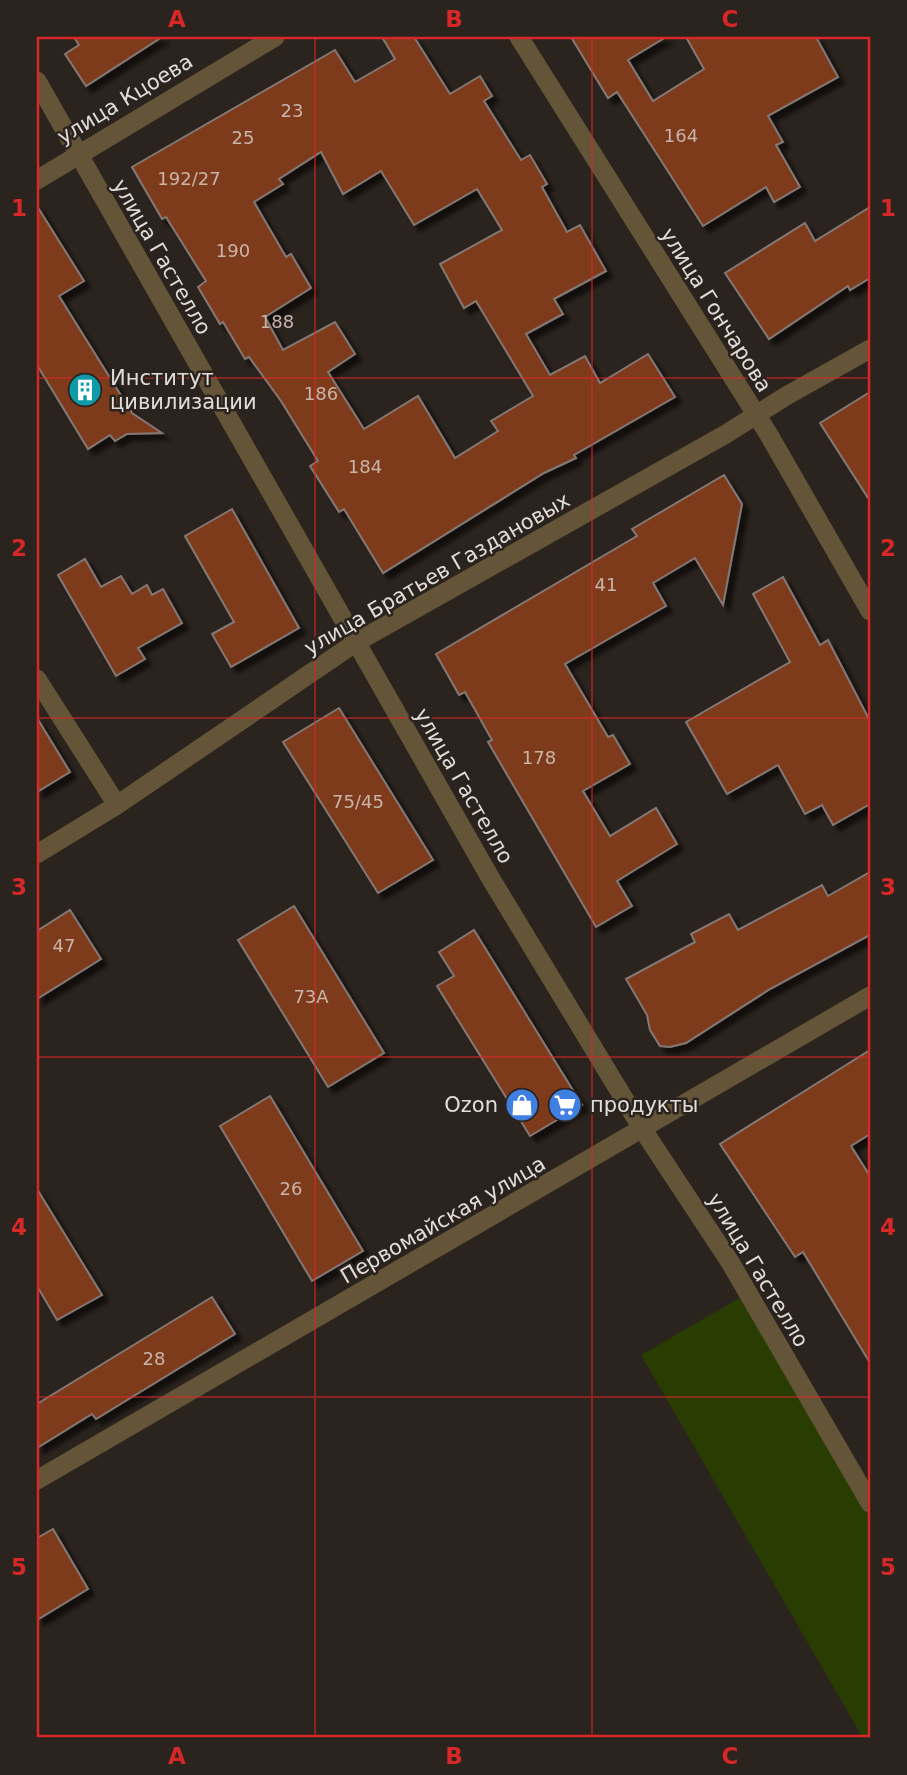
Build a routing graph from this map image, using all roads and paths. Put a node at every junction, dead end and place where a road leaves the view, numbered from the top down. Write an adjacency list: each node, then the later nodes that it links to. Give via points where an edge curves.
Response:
1 (275, 37): 4 (street, улица Кцоева)
2 (519, 37): 7 (street, улица Гончарова)
3 (37, 81): 4 (street, улица Гастелло)
4 (77, 154): 5 (street, улица Кцоева); 9 (street, улица Гастелло)
5 (37, 180)
6 (870, 349): 7 (street, улица Братьев Газдановых)
7 (755, 415): 8 (street, улица Гончарова); 9 (street, улица Братьев Газдановых)
8 (870, 611)
9 (355, 643): 11 (street, улица Братьев Газдановых); 14 (street, улица Гастелло)
10 (37, 679): 11 (street)
11 (117, 805): 12 (street, улица Братьев Газдановых)
12 (37, 854)
13 (870, 996): 14 (street, Первомайская улица)
14 (643, 1130): 15 (street, Первомайская улица); 16 (street, улица Гастелло, via 730,1262)
15 (37, 1480)
16 (870, 1503)

